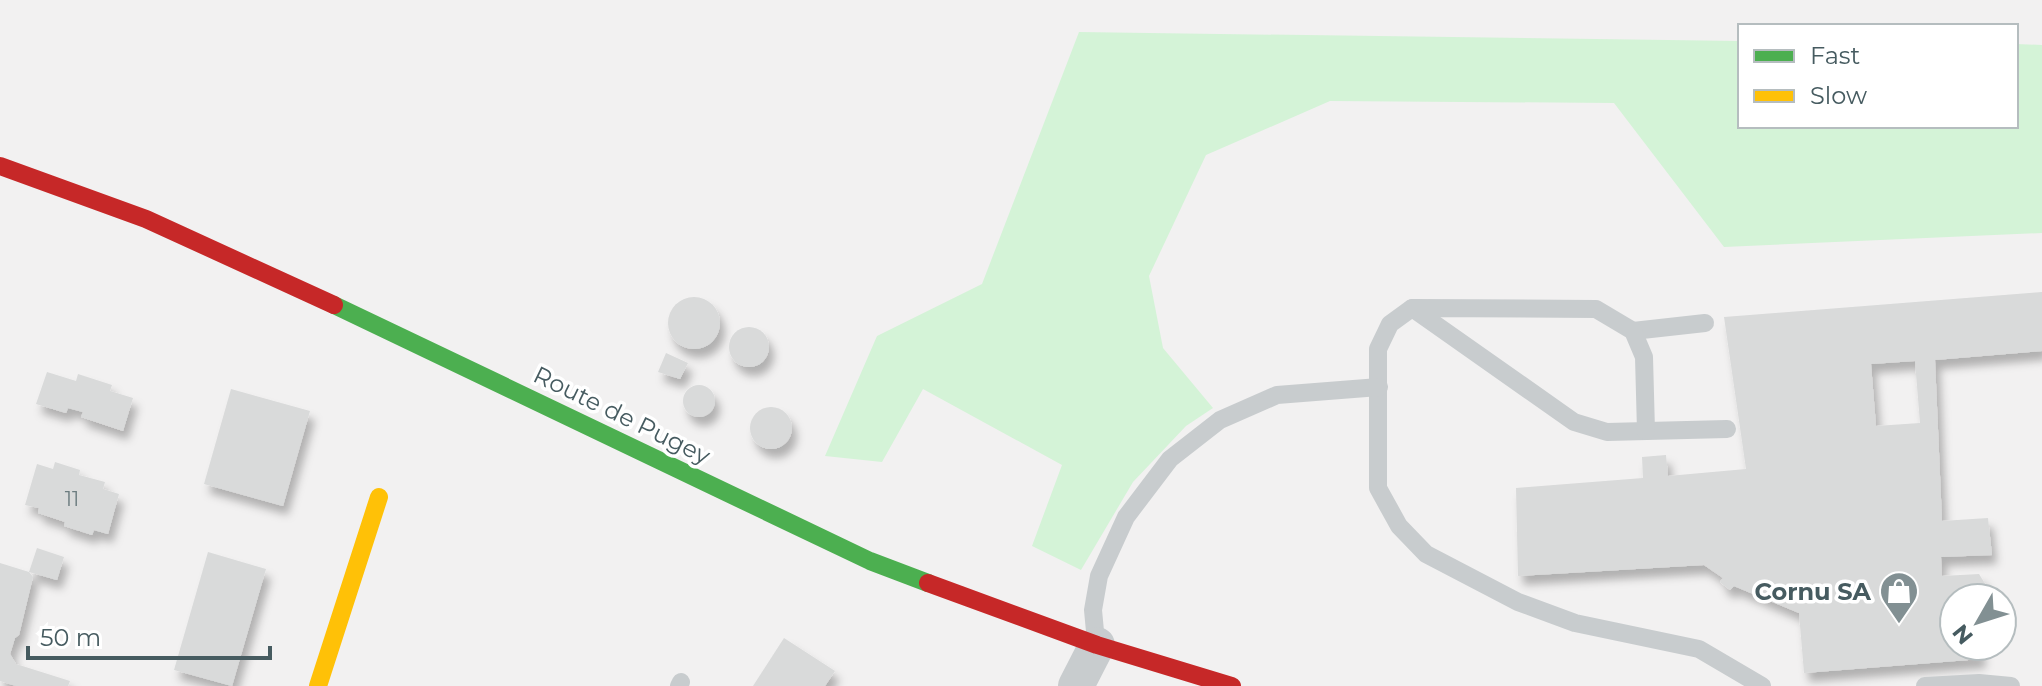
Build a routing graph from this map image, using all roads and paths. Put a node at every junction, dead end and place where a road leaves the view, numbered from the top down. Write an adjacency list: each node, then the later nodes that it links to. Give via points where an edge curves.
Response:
1 (0, 166): 9 (main road, Route de Pugey, via 161,226 870,561)
2 (1412, 308): 4 (lane, via 1596,309); 5 (lane, via 1390,324 1378,349); 7 (lane, via 1574,422 1607,432)
3 (1705, 323): 4 (lane)
4 (1633, 331): 7 (lane, via 1644,357)
5 (1379, 387): 9 (lane, via 1277,395 1220,420 1170,459 1126,517 1099,576 1093,610); 13 (lane, via 1378,488 1399,526 1426,554 1518,602 1575,623 1699,649)
6 (1727, 429): 7 (lane)
7 (1646, 431)
8 (379, 497): 10 (main road)
9 (1097, 645): 11 (street); 12 (main road, Route de Pugey)
10 (318, 686)
11 (1076, 686)
12 (1232, 686)
13 (1762, 686)
14 (1925, 686): 15 (lane)
15 (2011, 686)

